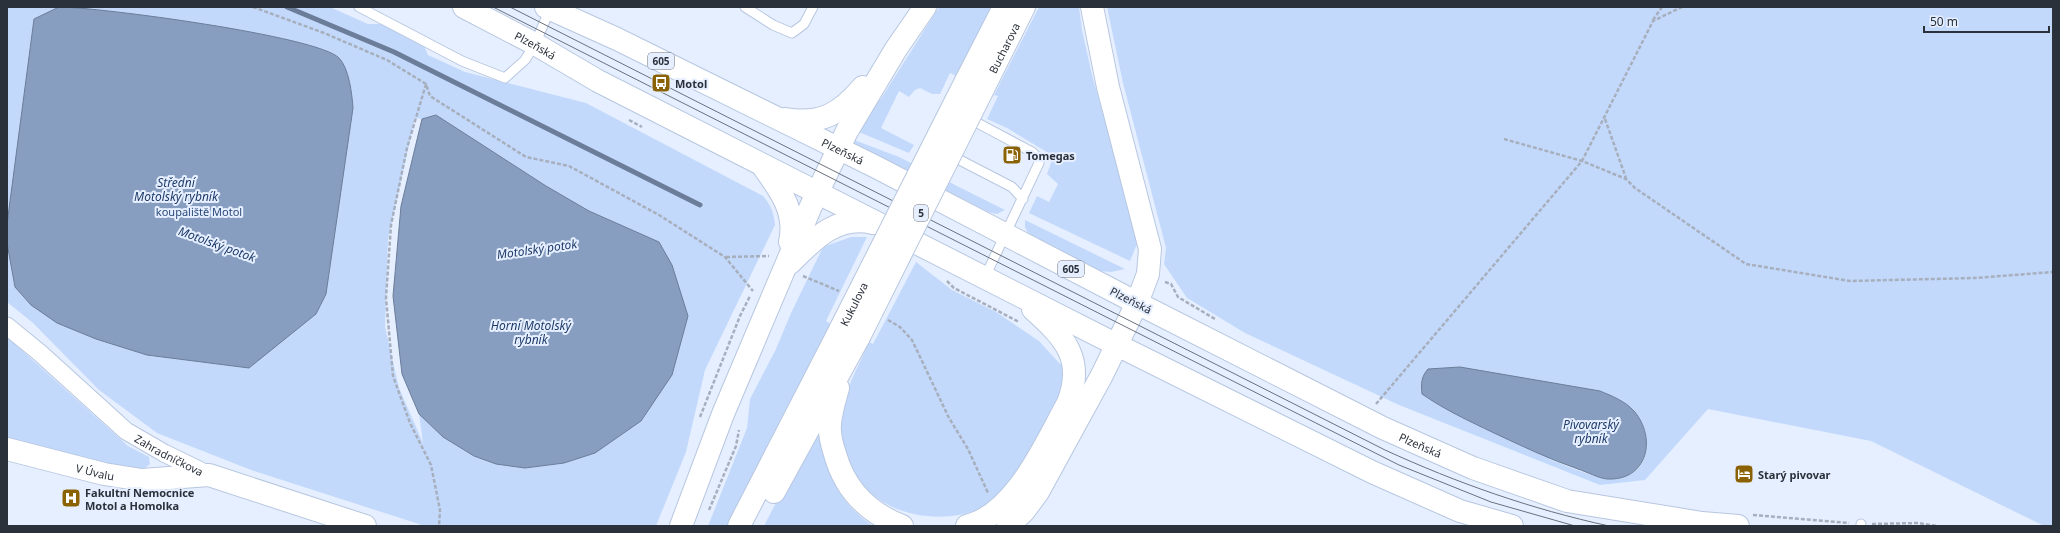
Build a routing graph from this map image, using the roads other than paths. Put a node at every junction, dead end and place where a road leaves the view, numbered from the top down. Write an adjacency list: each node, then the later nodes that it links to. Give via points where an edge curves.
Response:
1 (359, 7): 10 (lane, via 462,61 505,78 525,60)
2 (464, 7): 10 (main road, Plzeňská)
3 (745, 7): 4 (lane, via 773,25 792,33 804,24)
4 (813, 7)
5 (925, 7): 11 (main road)
6 (1004, 7): 12 (main road, Bucharova / 5)
7 (1024, 7): 12 (main road, Bucharova / 5)
8 (1092, 7): 23 (main road, via 1108,87 1150,249 1148,274)
9 (549, 8): 10 (lane); 13 (main road, Plzeňská / 605, via 617,39)
10 (535, 44): 15 (main road, Plzeňská, via 598,81)
11 (896, 49): 13 (main road, via 856,95 834,114 805,121); 14 (main road)
12 (974, 85): 25 (main road, Kukulova / 5, bridge)
13 (774, 118): 14 (main road, Plzeňská / 605)
14 (838, 149): 16 (main road); 19 (main road, Plzeňská / 605, via 965,212)
15 (760, 162): 16 (main road, Plzeňská); 20 (main road, via 786,201 792,219)
16 (817, 192): 18 (main road, Plzeňská); 20 (main road)
17 (1023, 199): 17 (lane, via 1039,163 1038,158 1032,152 960,113 940,150 1012,187); 19 (lane)
18 (886, 226): 20 (main road, via 859,221 832,227 820,233); 21 (main road, Plzeňská)
19 (1006, 236): 21 (lane); 23 (main road, Plzeňská / 605)
20 (790, 268): 33 (main road, via 723,414)
21 (985, 277): 22 (main road, Plzeňská)
22 (1014, 292): 26 (main road, Plzeňská); 31 (main road, via 1064,340 1074,362 1075,377 1068,403 1021,485)
23 (1137, 302): 26 (main road); 30 (main road, Plzeňská / 605, via 1383,428 1473,468 1567,501 1702,522)
24 (7, 326): 29 (street, Zahradníčkova, via 126,431 164,453)
25 (850, 332): 27 (main road, Kukulova / 5); 34 (main road, Kukulova / 5)
26 (1115, 344): 31 (main road, via 1102,375 1038,492 1024,511); 38 (main road, Plzeňská, via 1372,472 1460,511)
27 (844, 363): 35 (main road, Kukulova / 5); 36 (main road, via 830,425 837,462 846,482 859,500 875,513)
28 (7, 449): 29 (main road, V Úvalu, via 135,480)
29 (209, 474): 32 (main road, Zahradníčkova)
30 (1744, 520)
31 (1005, 521): 37 (main road)
32 (365, 526)
33 (681, 526)
34 (740, 526)
35 (756, 526)
36 (902, 526)
37 (967, 526)
38 (1512, 526)

